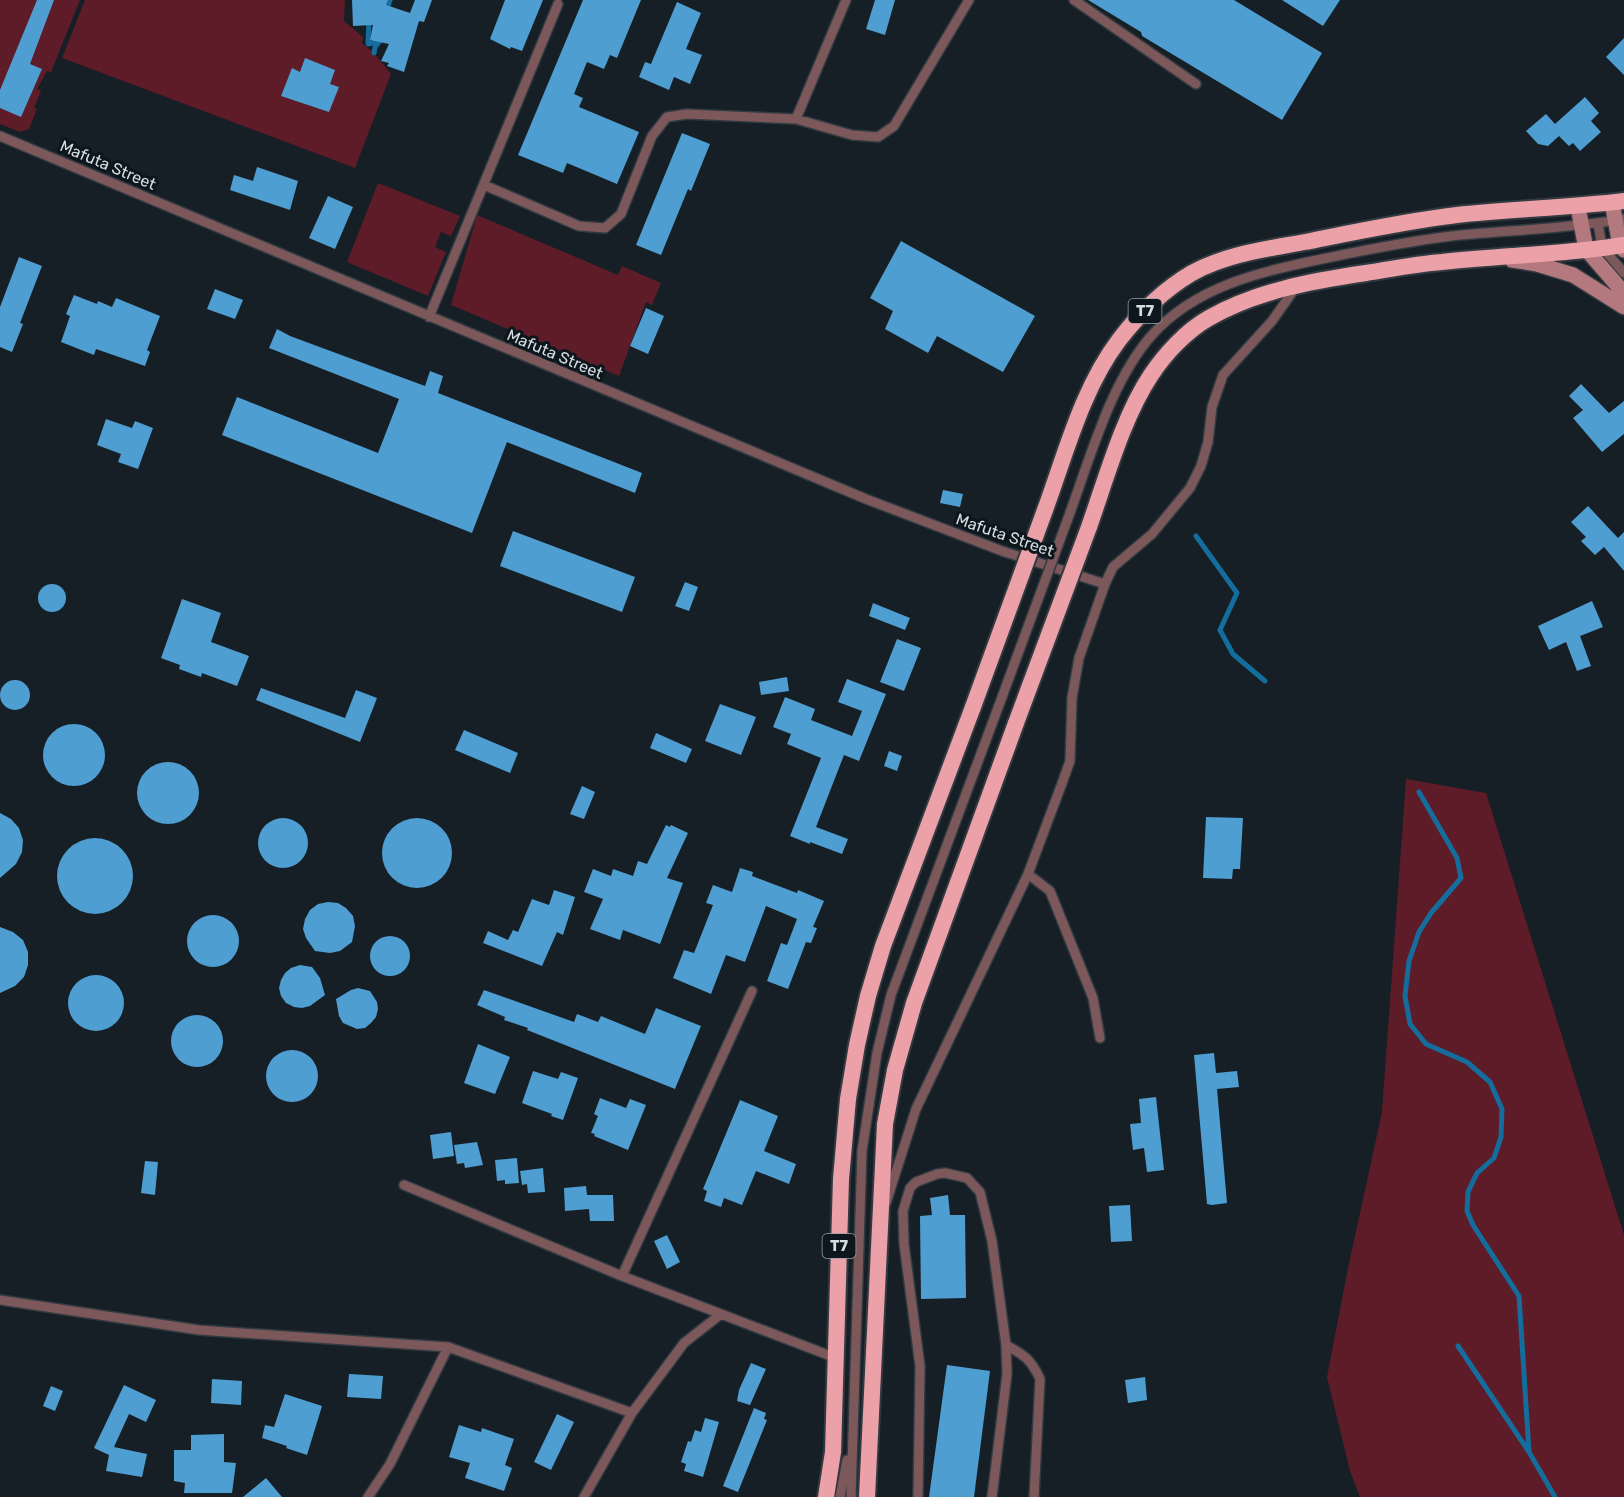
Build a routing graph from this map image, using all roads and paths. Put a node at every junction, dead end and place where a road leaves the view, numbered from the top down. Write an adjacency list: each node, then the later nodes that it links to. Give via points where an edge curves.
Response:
1 (846, 0): 6 (lane)
2 (969, 0): 6 (lane, via 894,126 878,137 852,135)
3 (1074, 0): 5 (lane)
4 (558, 4): 8 (lane)
5 (1196, 84)
6 (796, 119): 8 (lane, via 687,114 667,117 652,136 621,214 605,228 579,226)
7 (0, 136): 21 (lane, Mafuta Street)
8 (484, 184): 21 (lane)
9 (1618, 202): 10 (highway, T7); 11 (main road, T7)
10 (1578, 207): 13 (main road); 33 (highway, T7, bridge, via 1457,215 1218,261 1164,292 1119,341 1080,412 868,996 843,1144)
11 (1620, 220): 12 (lane); 14 (main road, T7)
12 (1598, 223): 13 (lane); 15 (lane)
13 (1581, 225): 15 (main road); 34 (lane, bridge, via 1450,237 1268,270 1200,297 1172,315 1130,364 1107,412 891,995 877,1053 862,1151)
14 (1623, 247): 15 (highway)
15 (1594, 248): 16 (highway); 17 (lane); 19 (main road)
16 (1497, 258): 18 (highway, via 1341,276); 20 (main road, via 1573,274)
17 (1624, 273)
18 (1297, 286): 22 (lane, via 1272,321 1223,375 1212,407 1201,466 1190,488 1152,534 1113,567); 27 (highway, T7, bridge, via 1249,299 1207,319 1178,342 1139,396 915,1003 895,1070 885,1124)
19 (1624, 293)
20 (1624, 307)
21 (429, 317): 22 (lane, Mafuta Street, via 866,499 1002,551)
22 (1105, 584): 23 (lane, via 1078,658 1070,761)
23 (1028, 874): 25 (lane, via 1050,891 1093,999); 27 (lane, via 916,1109)
24 (752, 991): 28 (lane)
25 (1100, 1038)
26 (404, 1185): 28 (lane)
27 (880, 1223): 41 (highway, T7)
28 (622, 1276): 30 (lane)
29 (0, 1300): 32 (lane, via 199,1330)
30 (721, 1314): 33 (lane); 35 (lane, via 684,1343)
31 (1006, 1345): 42 (lane, via 992,1240 980,1192 967,1178 955,1174 937,1174 916,1182 910,1188 903,1211 920,1366); 43 (lane, via 1005,1403); 44 (lane, via 1027,1357 1040,1379)
32 (448, 1347): 35 (lane); 36 (lane, via 390,1464)
33 (836, 1358): 38 (highway, T7, via 833,1452)
34 (854, 1410): 39 (lane); 40 (lane)
35 (632, 1413): 37 (lane)
36 (368, 1497)
37 (584, 1497)
38 (826, 1497)
39 (840, 1497)
40 (851, 1497)
41 (867, 1497)
42 (918, 1497)
43 (992, 1497)
44 (1034, 1497)

